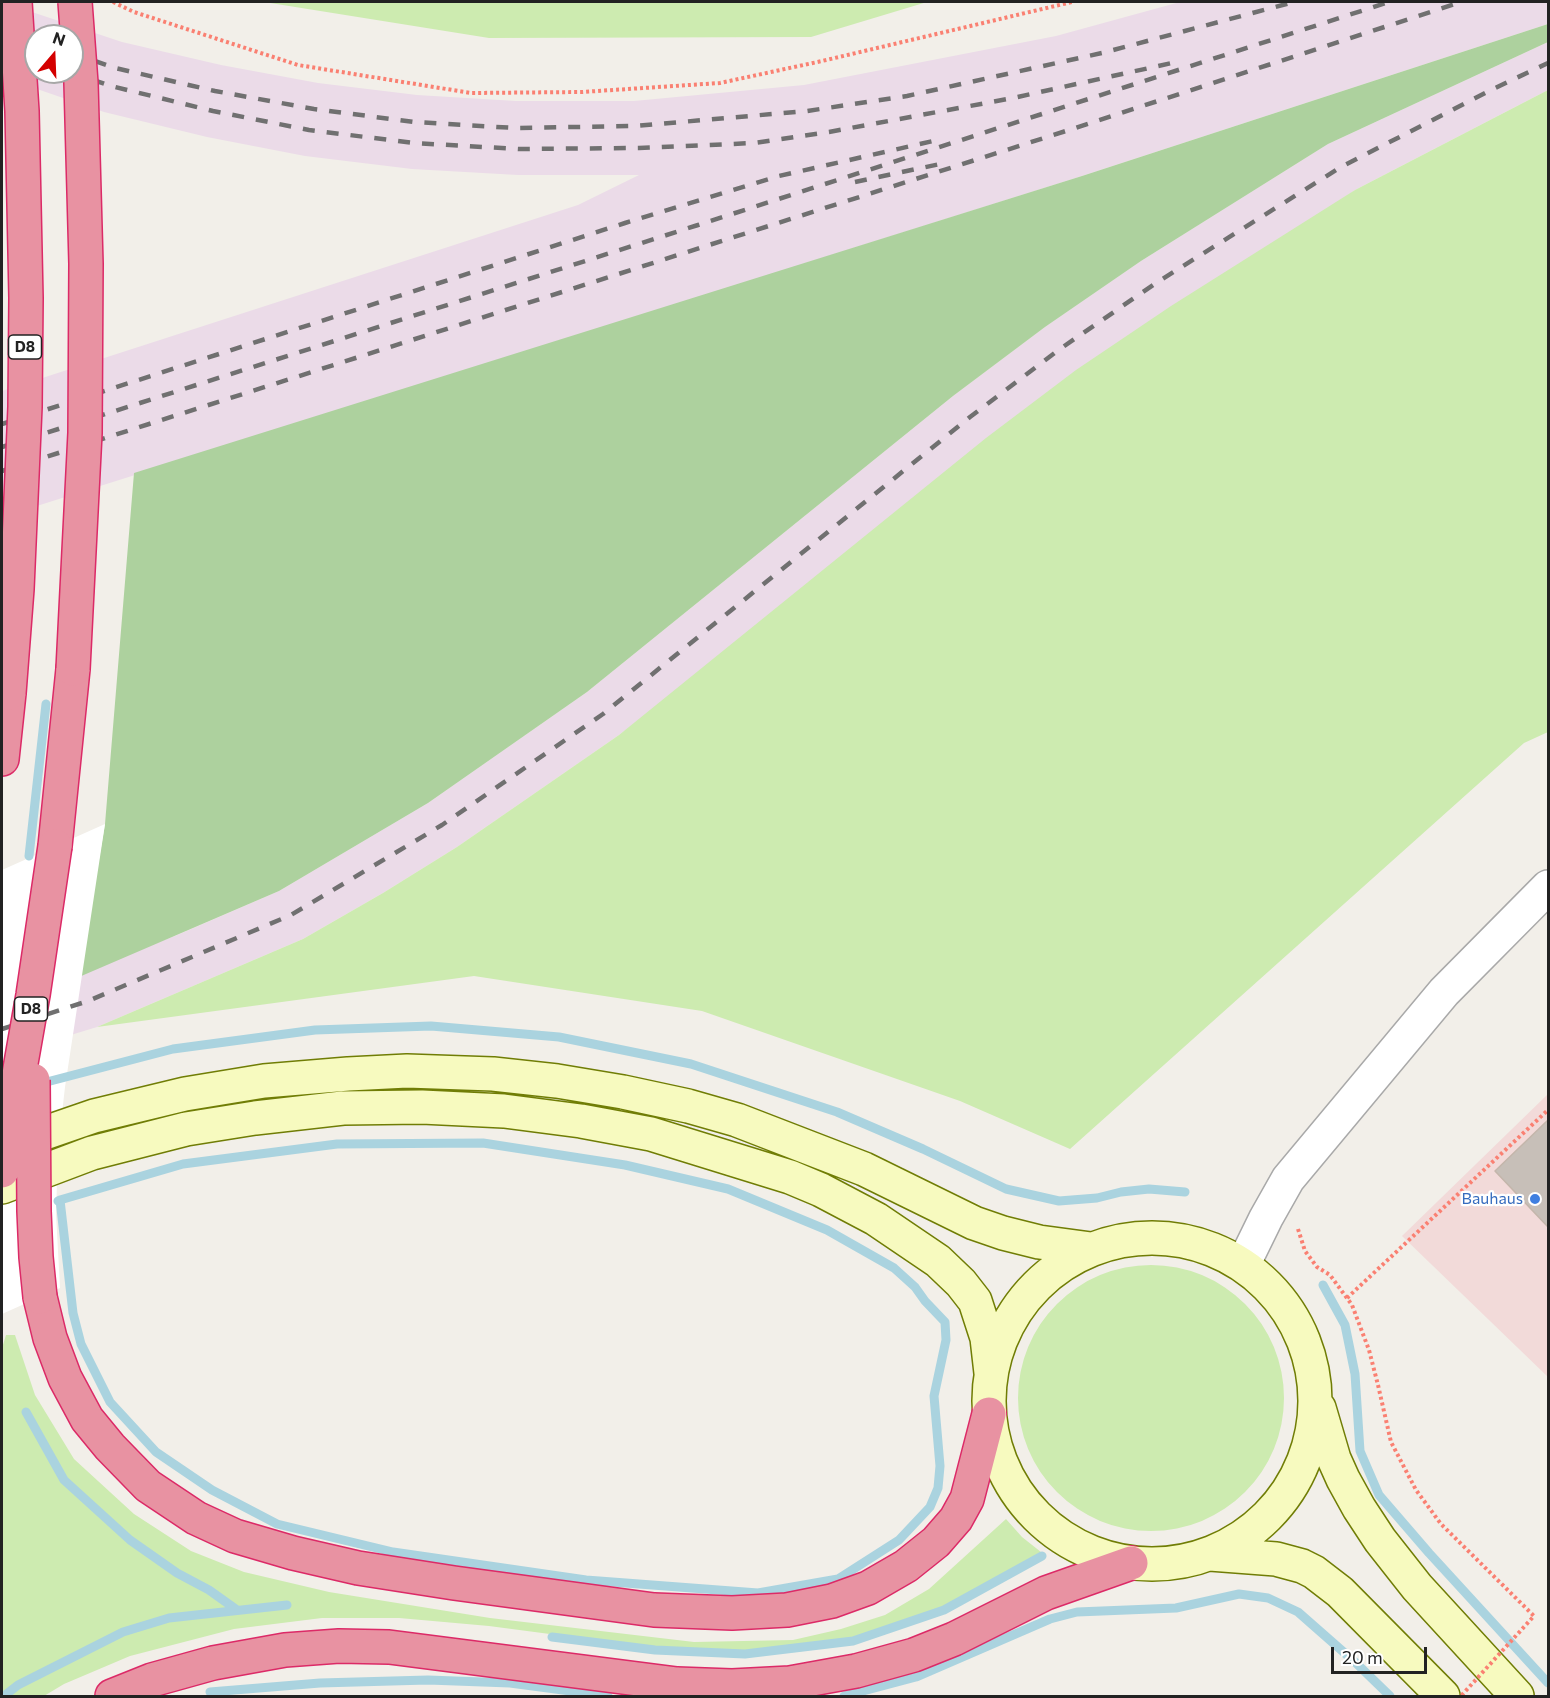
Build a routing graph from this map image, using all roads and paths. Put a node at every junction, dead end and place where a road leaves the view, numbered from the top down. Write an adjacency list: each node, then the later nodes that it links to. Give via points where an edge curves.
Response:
1 (15, 2): 5 (highway, D8, bridge, via 22,111 25,407 17,589)
2 (75, 2): 7 (highway, D8, bridge, via 86,264 85,433 73,669 55,846)
3 (114, 2): 4 (path, via 298,65 471,93 582,92 720,83)
4 (1072, 2)
5 (2, 759)
6 (1548, 887): 14 (street, via 1443,992 1288,1179)
7 (33, 995): 10 (highway, D8, bridge); 18 (highway, bridge, via 36,1257 40,1297 61,1368 87,1419 147,1485 196,1518 235,1536 358,1568 654,1610 787,1610 832,1601 868,1588 906,1566 936,1542 967,1499)
8 (1548, 1110): 15 (path)
9 (2, 1147): 13 (main road, via 94,1116 184,1094 264,1081 407,1071 493,1074 623,1092 737,1120 864,1169 974,1223 1039,1242)
10 (2, 1171)
11 (2, 1187): 16 (main road, via 102,1151 186,1129 343,1108 504,1111 651,1134 821,1190 876,1219 938,1261 975,1301 987,1338)
12 (1297, 1222): 15 (path, via 1305,1251)
13 (1091, 1250): 14 (main road, via 1142,1238 1169,1238 1220,1252); 16 (main road, via 1066,1262 1025,1298 1009,1321)
14 (1243, 1265): 17 (main road, via 1264,1282 1296,1323 1313,1372)
15 (1347, 1298): 23 (path, bridge, via 1369,1350 1391,1442 1416,1490 1441,1524 1534,1616)
16 (991, 1373): 18 (main road)
17 (1316, 1398): 19 (main road, via 1307,1454 1279,1504 1260,1525); 24 (main road, via 1334,1460 1359,1508 1417,1587)
18 (989, 1414): 20 (main road, via 1003,1468 1034,1514 1079,1546)
19 (1210, 1554): 20 (main road, via 1185,1561); 22 (main road, via 1276,1559 1320,1576 1341,1592)
20 (1131, 1563): 21 (highway, via 1046,1593 914,1655 790,1683 677,1684 389,1647 339,1646 285,1650 213,1663)
21 (112, 1696)
22 (1443, 1696)
23 (1461, 1696)
24 (1517, 1696)

